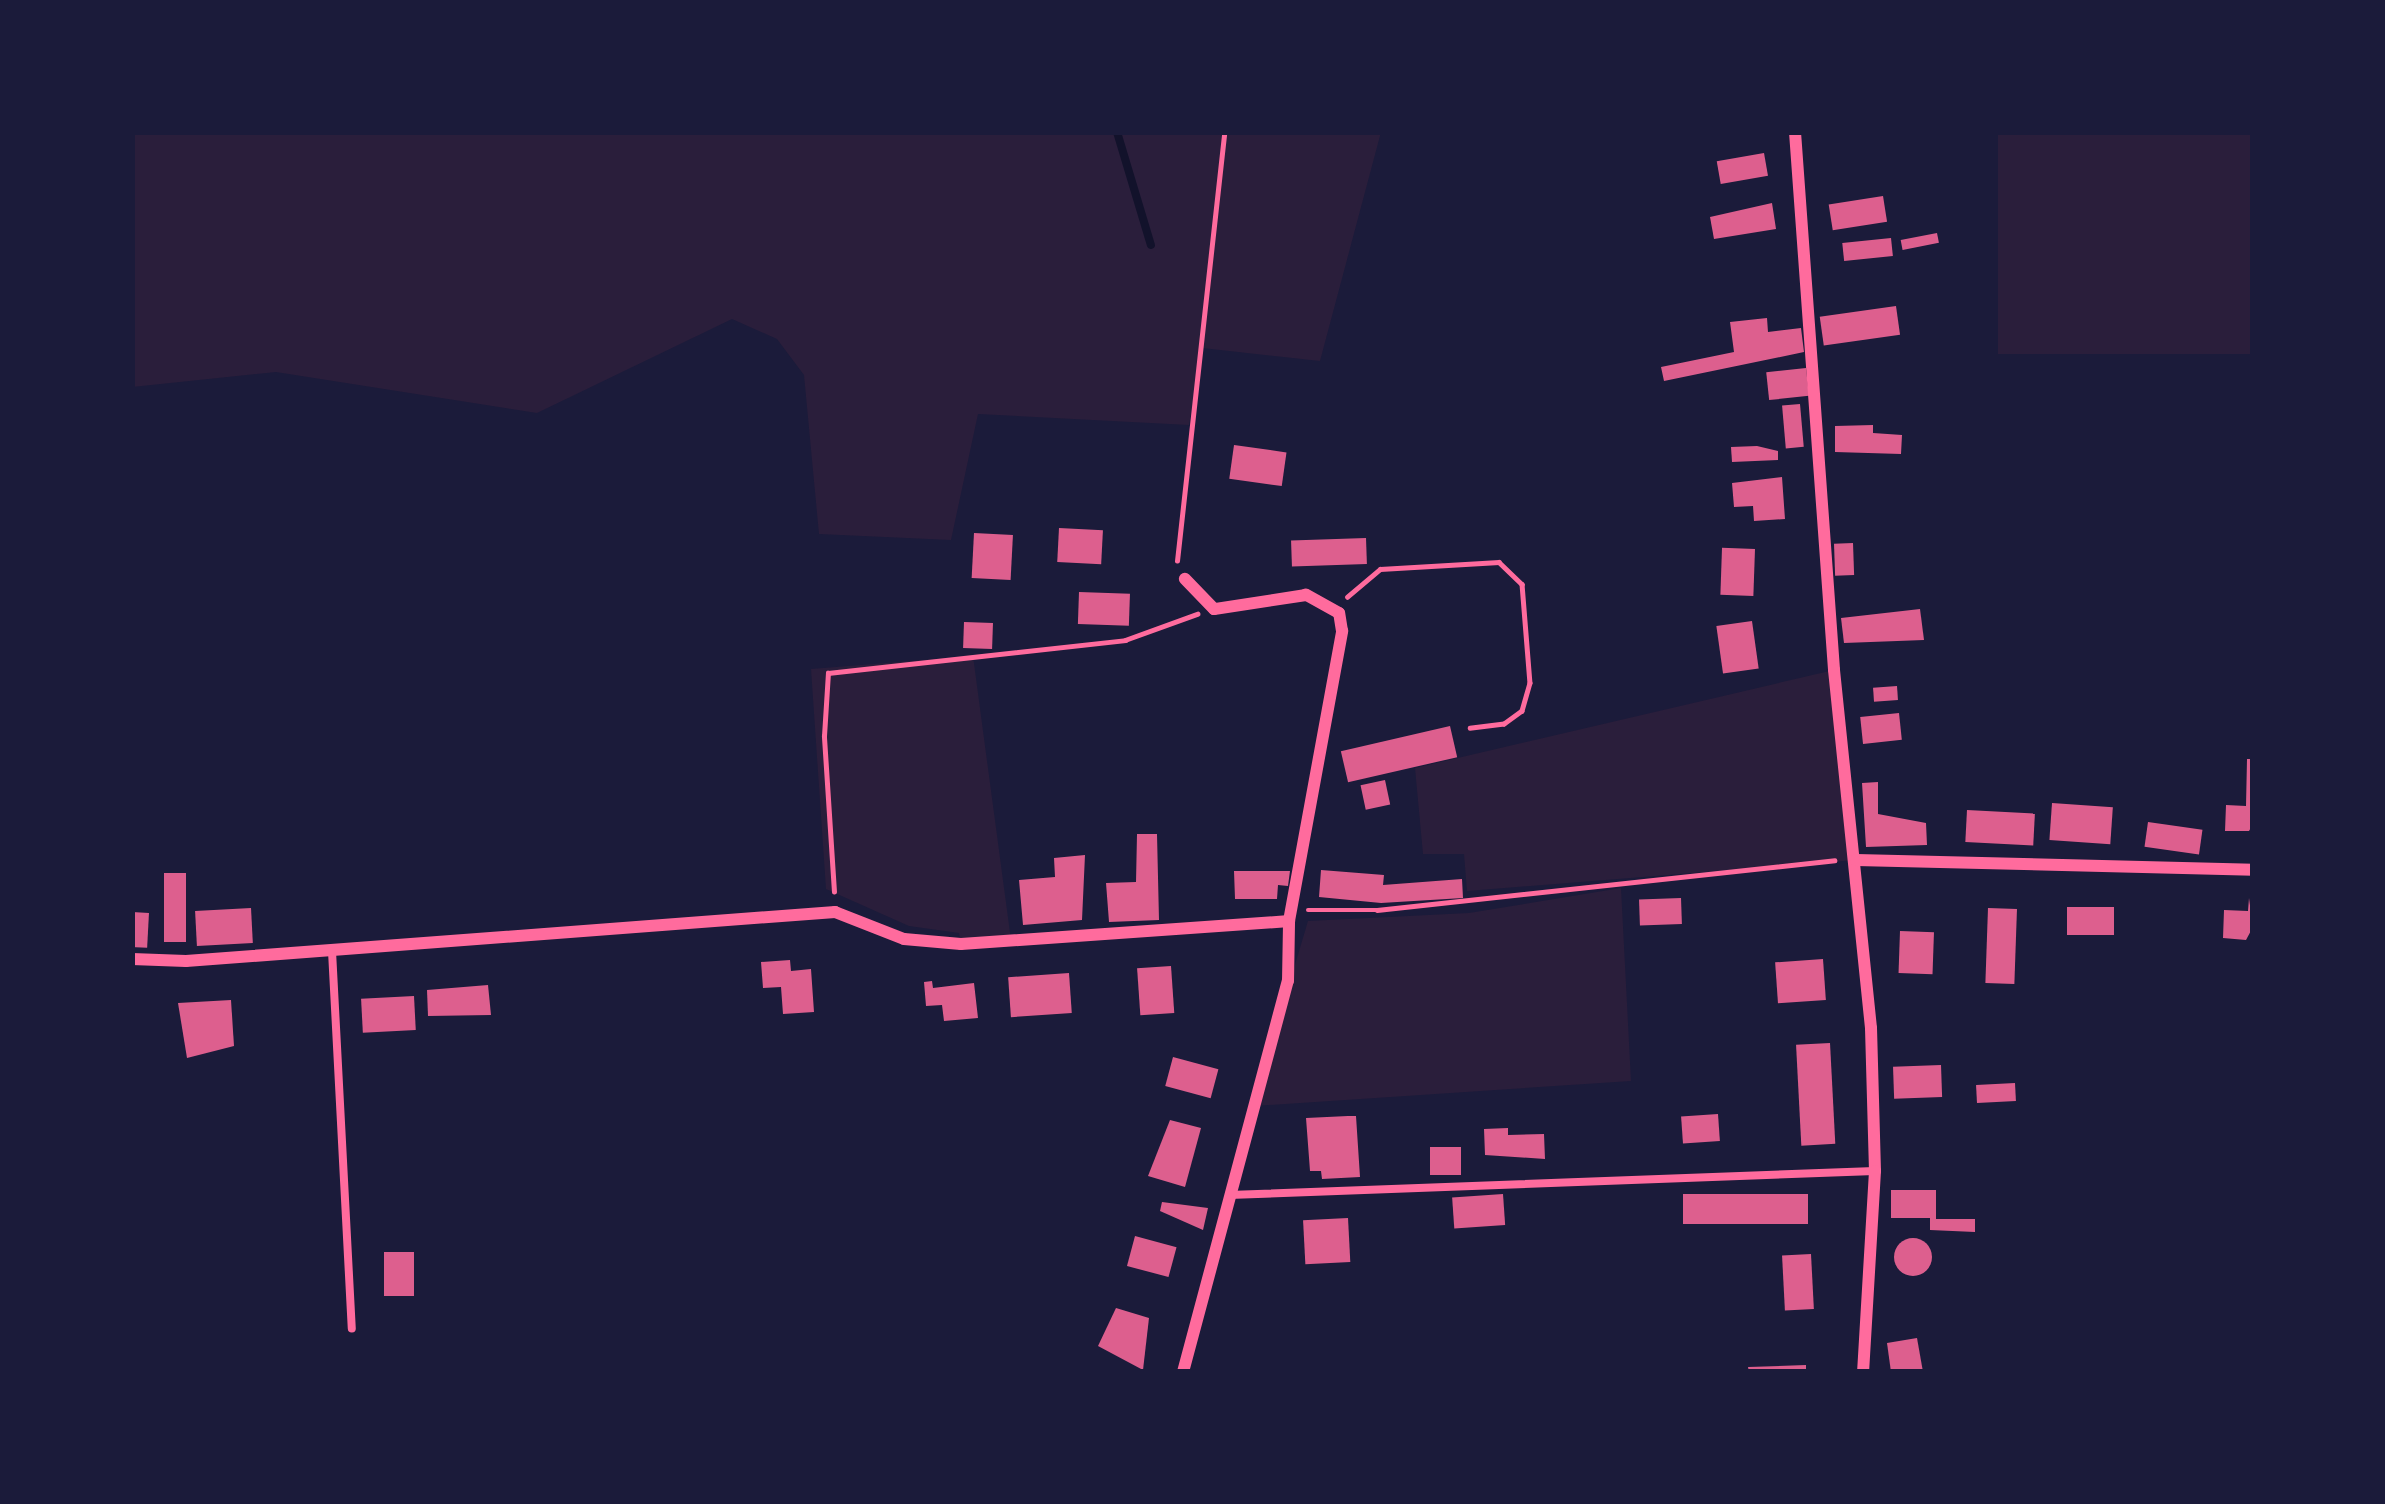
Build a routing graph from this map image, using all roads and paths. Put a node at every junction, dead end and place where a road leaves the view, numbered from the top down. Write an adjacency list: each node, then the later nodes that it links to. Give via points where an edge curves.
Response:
1 (1224, 132): 3 (path, via 1176,529)
2 (1795, 132): 7 (street)
3 (1185, 579): 4 (street)
4 (1214, 608): 5 (street, via 1306,595); 9 (path, via 1125,640 829,674 824,736)
5 (1333, 608): 6 (path, via 1380,568 1499,562 1522,584 1530,683 1522,711 1504,724); 10 (street, via 1342,631)
6 (1471, 728)
7 (1856, 860): 8 (street); 10 (path); 13 (street)
8 (2253, 870)
9 (835, 912): 10 (street, via 904,939 961,944); 11 (street)
10 (1290, 918): 14 (street, via 1288,981)
11 (332, 949): 12 (street); 15 (lane)
12 (132, 958)
13 (1875, 1171): 14 (lane); 17 (street)
14 (1229, 1195): 16 (street)
15 (352, 1328)
16 (1183, 1372)
17 (1863, 1372)

